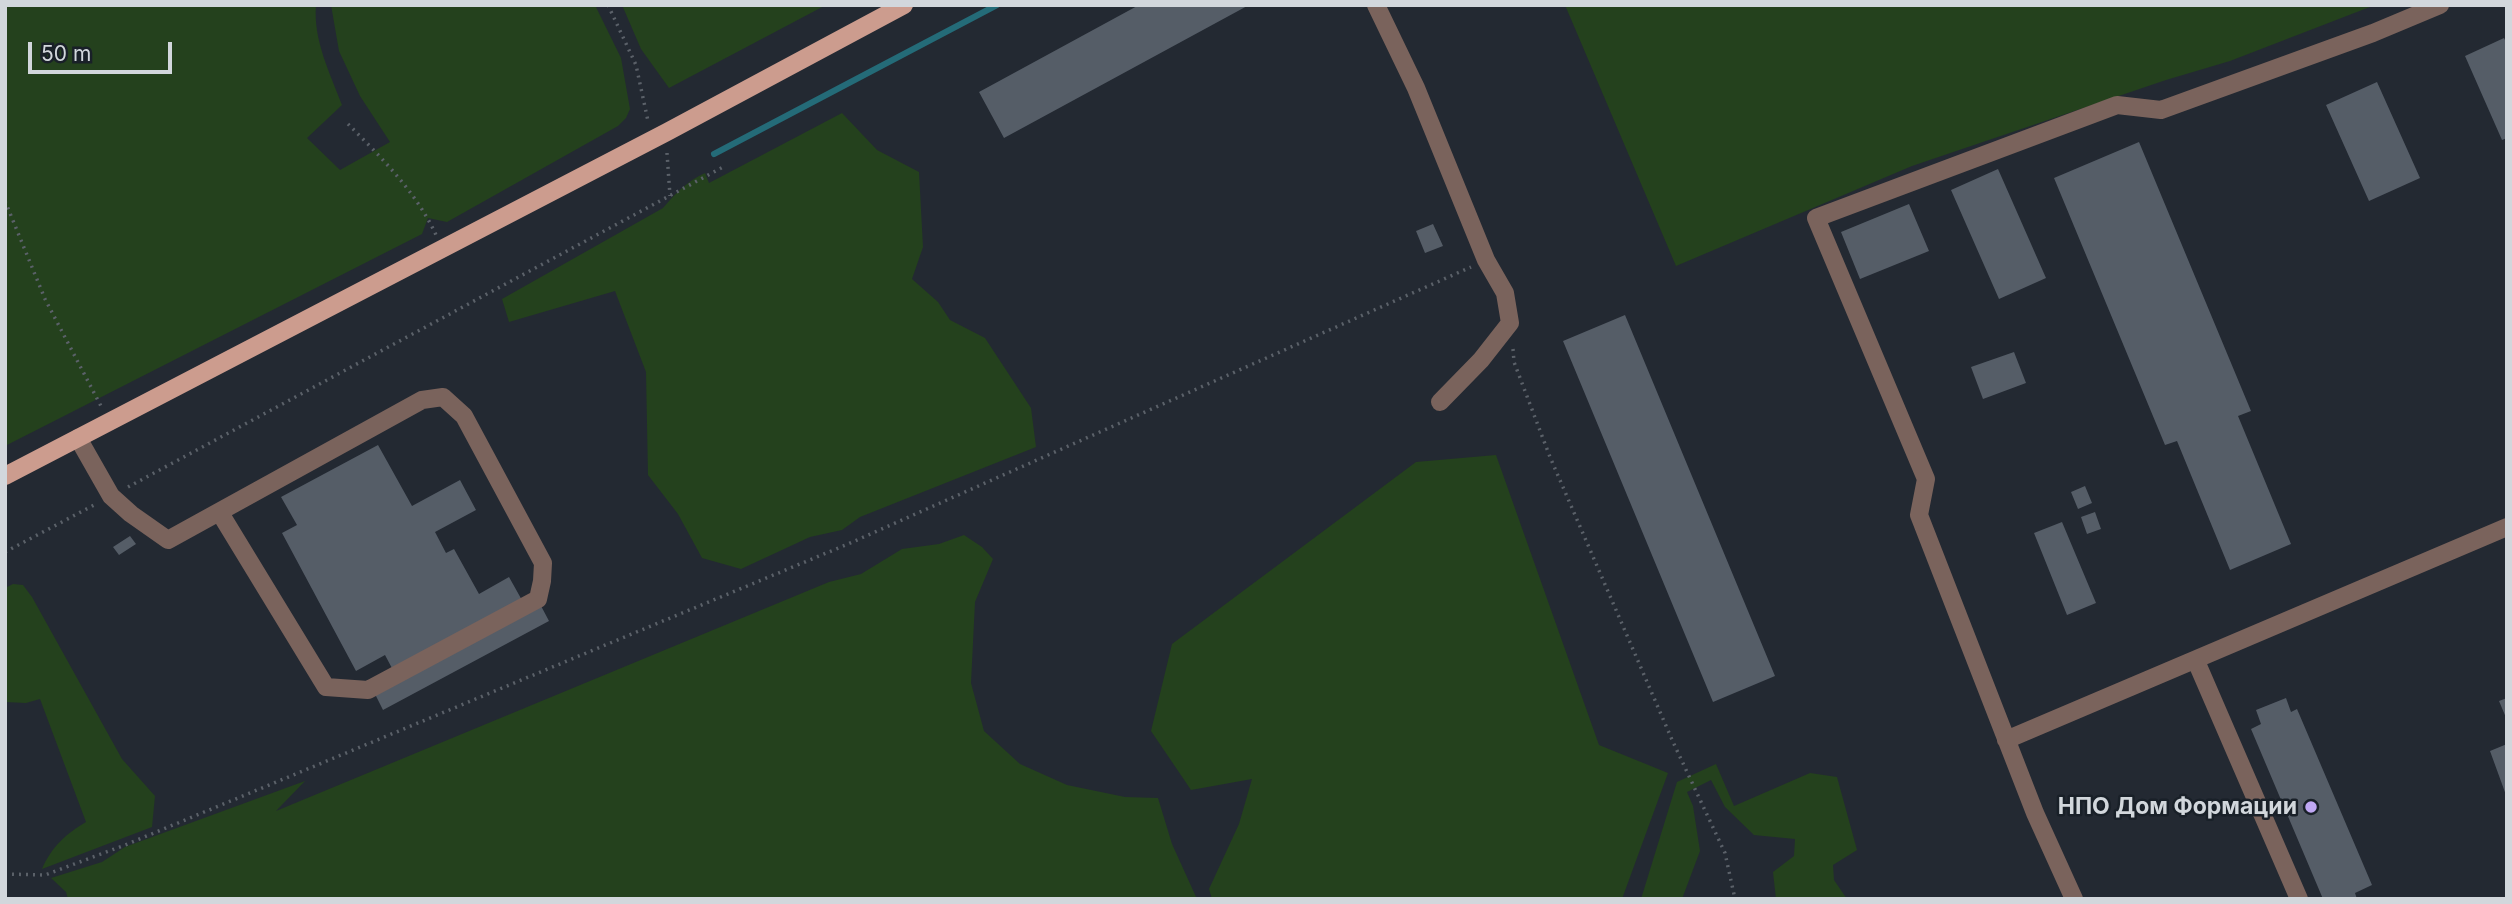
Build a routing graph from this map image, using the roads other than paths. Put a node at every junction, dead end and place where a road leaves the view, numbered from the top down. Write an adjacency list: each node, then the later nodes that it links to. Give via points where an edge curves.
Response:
1 (905, 5): 5 (main road)
2 (1376, 5): 4 (lane, via 1416,88 1486,260 1505,293 1510,323)
3 (2440, 5): 10 (lane, via 2161,110 2117,106 1816,218 1926,479 1919,515)
4 (1440, 402)
5 (78, 438): 6 (main road); 7 (lane, via 111,496 168,540)
6 (5, 476)
7 (220, 513): 7 (lane, via 326,687 368,690 538,599 543,563 464,416 443,397 422,400)
8 (2507, 527): 9 (lane)
9 (2196, 661): 10 (lane); 12 (lane)
10 (2007, 740): 11 (lane)
11 (2074, 899)
12 (2299, 899)

